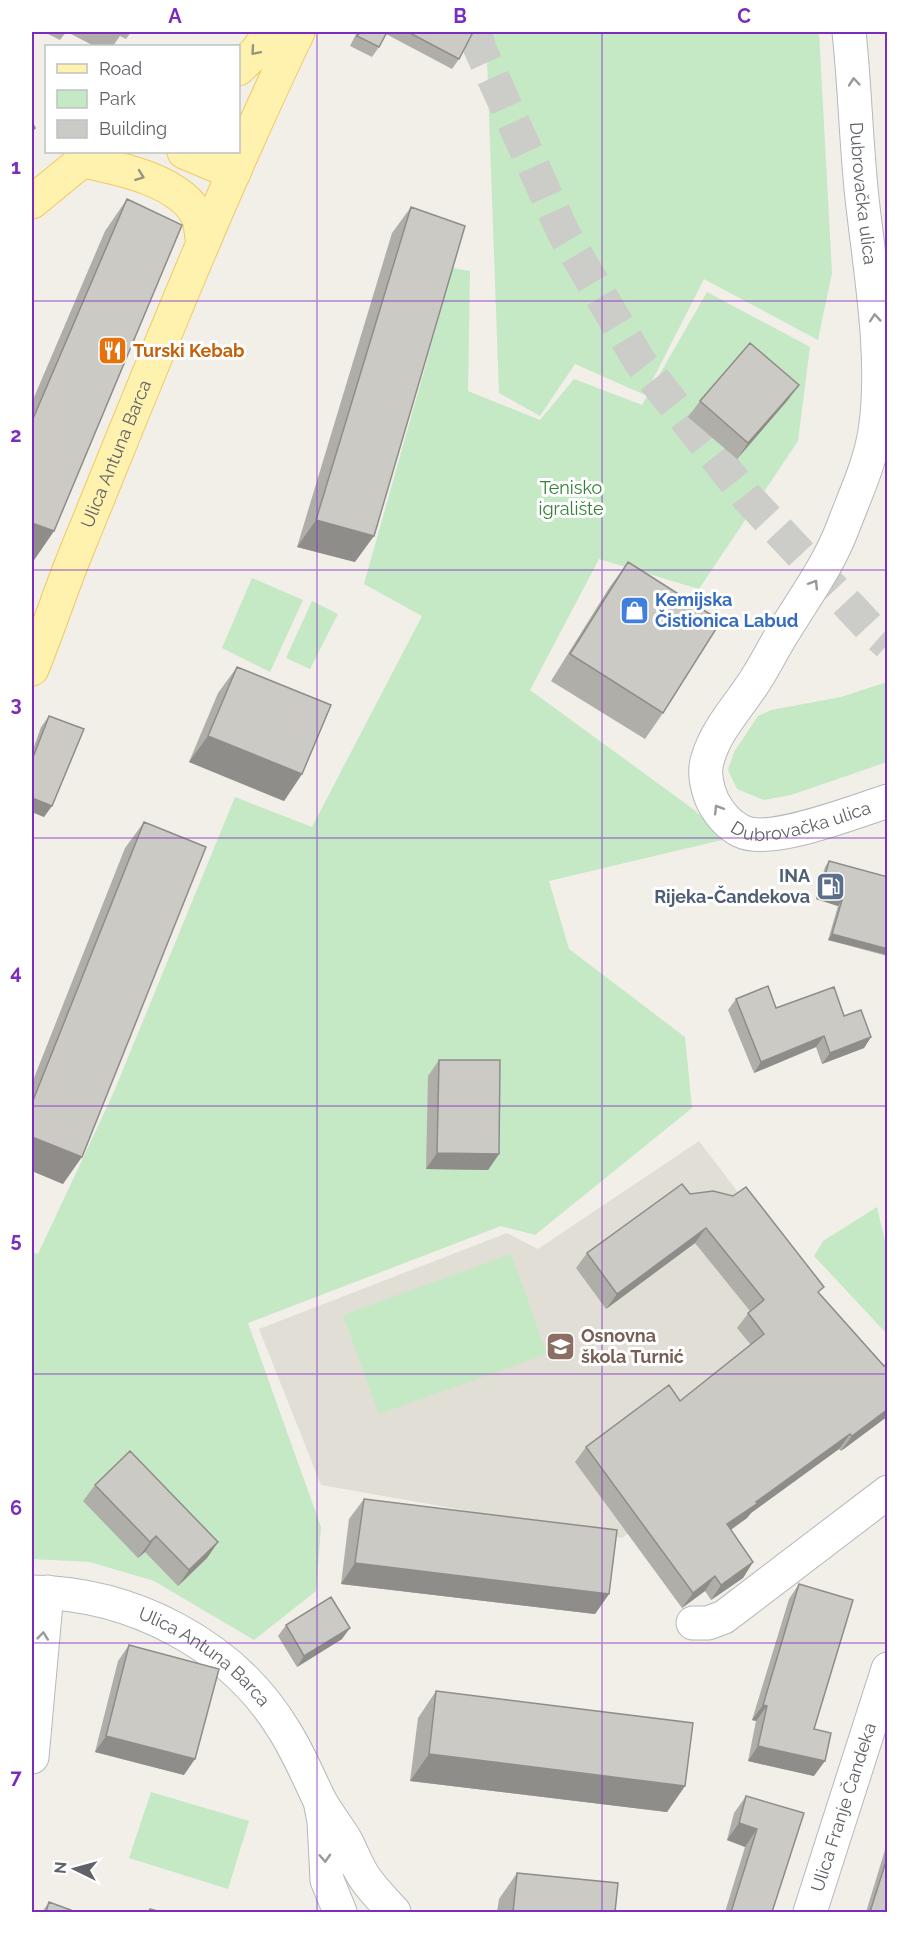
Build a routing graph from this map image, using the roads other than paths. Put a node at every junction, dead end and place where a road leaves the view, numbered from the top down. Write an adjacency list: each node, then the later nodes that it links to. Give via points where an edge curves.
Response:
1 (271, 32): 4 (main road, one-way to 4)
2 (298, 32): 5 (main road, Ulica Antuna Barca)
3 (849, 32): 13 (street, Dubrovačka ulica, one-way to 3, via 786,832 763,835 742,832 724,818 706,780 707,760 716,738 827,563 875,434 879,376 874,297 856,148)
4 (240, 67)
5 (240, 141)
6 (108, 153): 8 (main road)
7 (188, 153): 9 (main road)
8 (88, 156): 10 (main road); 11 (main road, one-way to 11, via 177,194 199,218)
9 (229, 162): 11 (main road, Ulica Antuna Barca)
10 (32, 202)
11 (202, 242): 12 (main road, Ulica Antuna Barca)
12 (32, 669)
13 (888, 801)
14 (888, 1492): 16 (street, via 724,1617)
15 (39, 1592): 18 (street, one-way to 15); 19 (street, Ulica Antuna Barca, via 118,1605 156,1619 229,1665 261,1697 283,1728)
16 (693, 1623)
17 (888, 1669): 23 (street, Ulica Franje Čandeka)
18 (32, 1757)
19 (320, 1801): 20 (street, Ulica Antuna Barca); 21 (street, Ulica Antuna Barca, one-way to 21)
20 (366, 1880): 21 (street); 22 (street, Ulica Antuna Barca)
21 (333, 1910)
22 (394, 1912)
23 (810, 1912)

